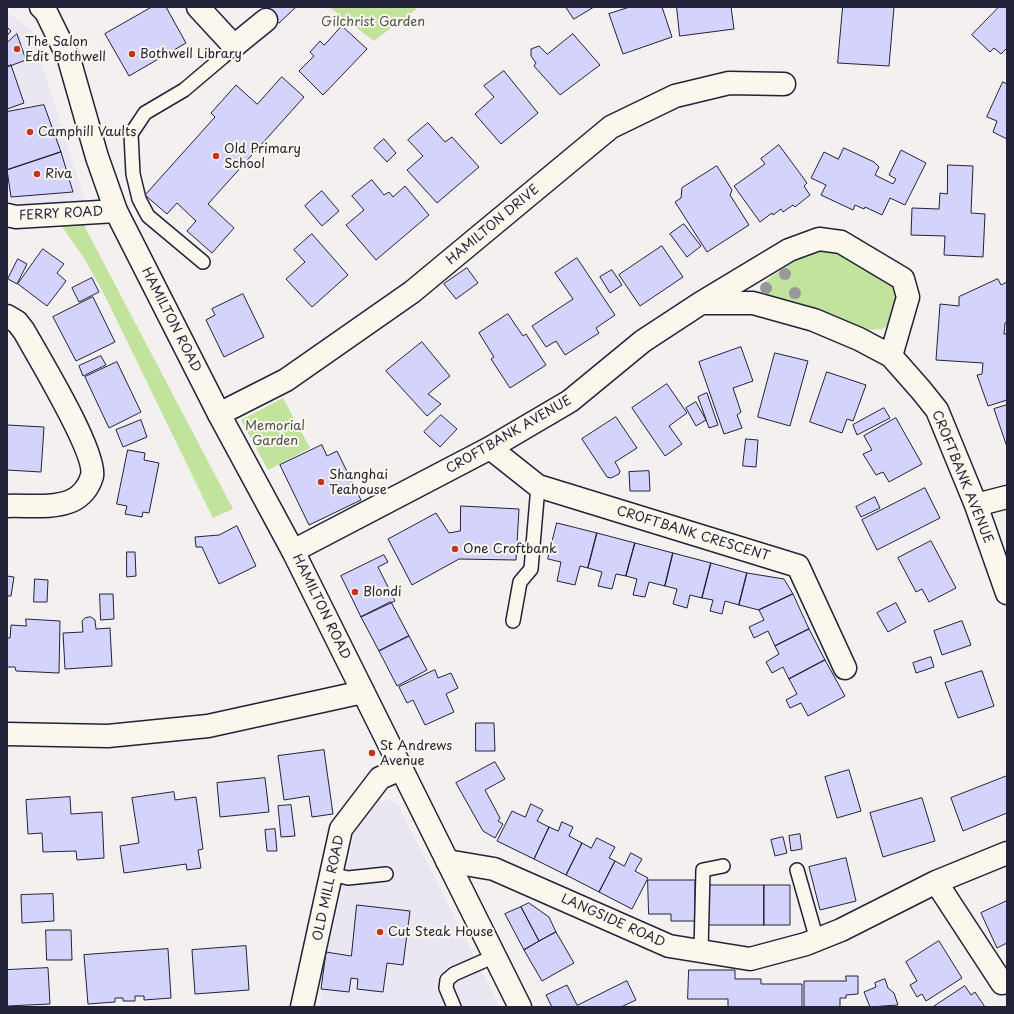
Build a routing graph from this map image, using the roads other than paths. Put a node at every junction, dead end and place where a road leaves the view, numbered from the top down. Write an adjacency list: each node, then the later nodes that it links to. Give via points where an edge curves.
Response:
1 (41, 7): 6 (street, HAMILTON ROAD, via 46,12 69,59 97,157)
2 (198, 7): 4 (street)
3 (266, 20): 4 (street)
4 (234, 46): 8 (lane, via 224,58 184,90 145,113 131,134 133,174 139,199 148,216)
5 (784, 84): 12 (street, HAMILTON DRIVE, via 729,83 675,96 611,127 412,292 286,380)
6 (116, 211): 7 (street, FERRY ROAD, via 16,217); 12 (street, HAMILTON ROAD)
7 (7, 215)
8 (203, 262)
9 (701, 303): 11 (street, CROFTBANK AVENUE, via 753,303 814,320 859,339); 11 (street, via 789,250 819,239 841,242 903,279 908,297); 13 (street, CROFTBANK AVENUE, via 643,341 570,401)
10 (7, 316): 17 (street, via 17,322 24,331 84,439 92,475 84,492 72,501 55,505)
11 (890, 356): 16 (street, CROFTBANK AVENUE, via 937,410)
12 (219, 414): 18 (street, HAMILTON ROAD)
13 (490, 448): 14 (street, CROFTBANK CRESCENT); 18 (street, CROFTBANK AVENUE)
14 (538, 486): 20 (lane, via 531,569 520,582); 21 (street, CROFTBANK CRESCENT, via 798,566)
15 (1007, 497): 16 (street)
16 (976, 505): 19 (street, CROFTBANK AVENUE)
17 (7, 506)
18 (293, 551): 22 (street, HAMILTON ROAD)
19 (1007, 593)
20 (513, 621)
21 (846, 668)
22 (363, 692): 23 (street, via 208,726 108,736); 24 (street, HAMILTON ROAD)
23 (7, 734)
24 (401, 769): 26 (street, HAMILTON ROAD); 29 (street, OLD MILL ROAD, via 380,778 341,829)
25 (1007, 853): 31 (street, LANGSIDE ROAD)
26 (447, 861): 33 (street, LANGSIDE ROAD, via 494,869 669,946); 34 (street, HAMILTON ROAD)
27 (723, 866): 33 (lane, via 703,870)
28 (797, 870): 32 (lane)
29 (331, 874): 30 (lane, via 348,878); 36 (street, OLD MILL ROAD)
30 (386, 874)
31 (936, 882): 32 (street, LANGSIDE ROAD); 35 (street, via 1002,983)
32 (816, 940): 33 (street, LANGSIDE ROAD, via 750,959)
33 (701, 951)
34 (495, 956): 37 (lane, via 454,974 447,980 446,988); 38 (street, HAMILTON ROAD)
35 (1007, 982)
36 (302, 1007)
37 (454, 1007)
38 (520, 1007)

